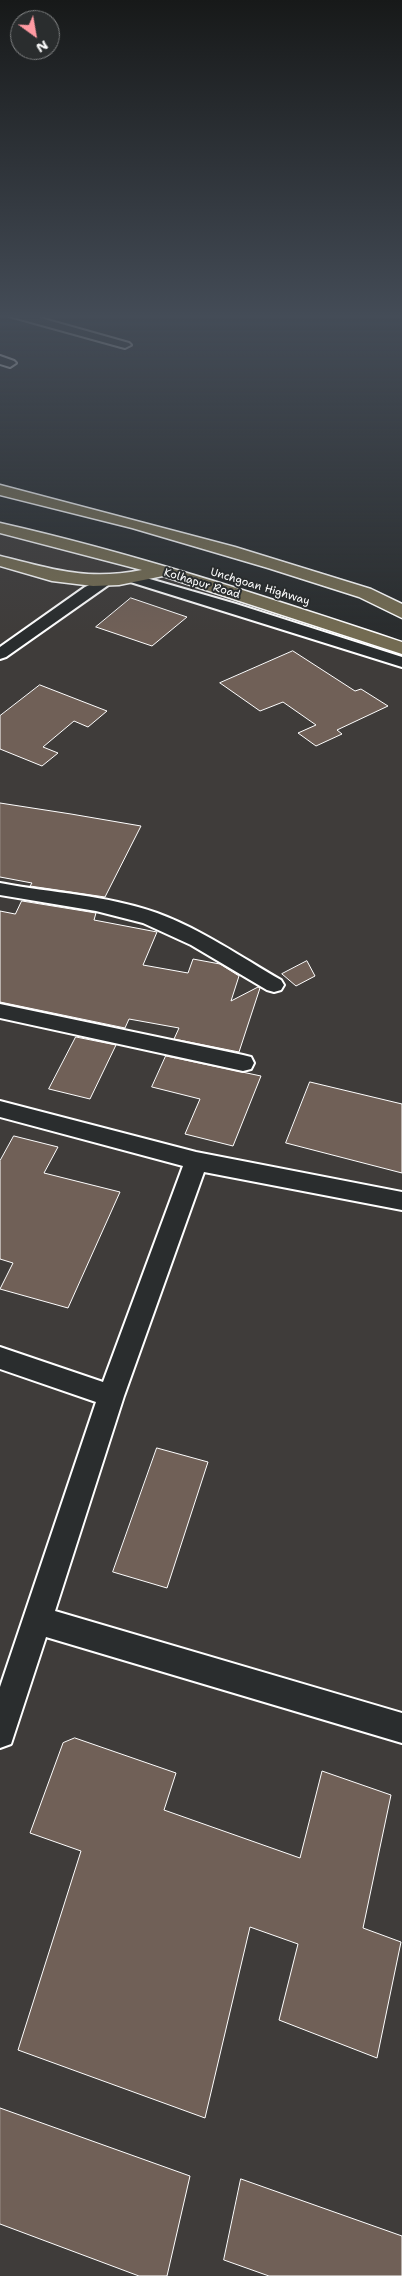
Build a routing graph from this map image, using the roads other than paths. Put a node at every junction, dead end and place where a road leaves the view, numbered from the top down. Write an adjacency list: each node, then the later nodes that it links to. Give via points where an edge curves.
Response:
1 (0, 490): 8 (highway, via 212,545 365,593)
2 (0, 519): 9 (highway, Unchgoan Highway, via 214,573)
3 (0, 528): 5 (highway, Kolhapur Road, via 59,541)
4 (0, 561): 7 (highway, via 62,578)
5 (162, 572): 6 (highway); 10 (highway, Kolhapur Road)
6 (129, 577): 7 (highway); 12 (street)
7 (106, 581): 11 (street)
8 (402, 612)
9 (402, 632)
10 (402, 648)
11 (0, 654)
12 (402, 662)
13 (0, 889): 14 (street, via 111,908 149,918)
14 (274, 985)
15 (0, 1011): 16 (street)
16 (243, 1063)
17 (0, 1109): 18 (street)
18 (196, 1161): 19 (street); 21 (street)
19 (402, 1201)
20 (0, 1358): 21 (street)
21 (111, 1396): 22 (street)
22 (37, 1620): 23 (street); 24 (street)
23 (402, 1728)
24 (0, 1733)

